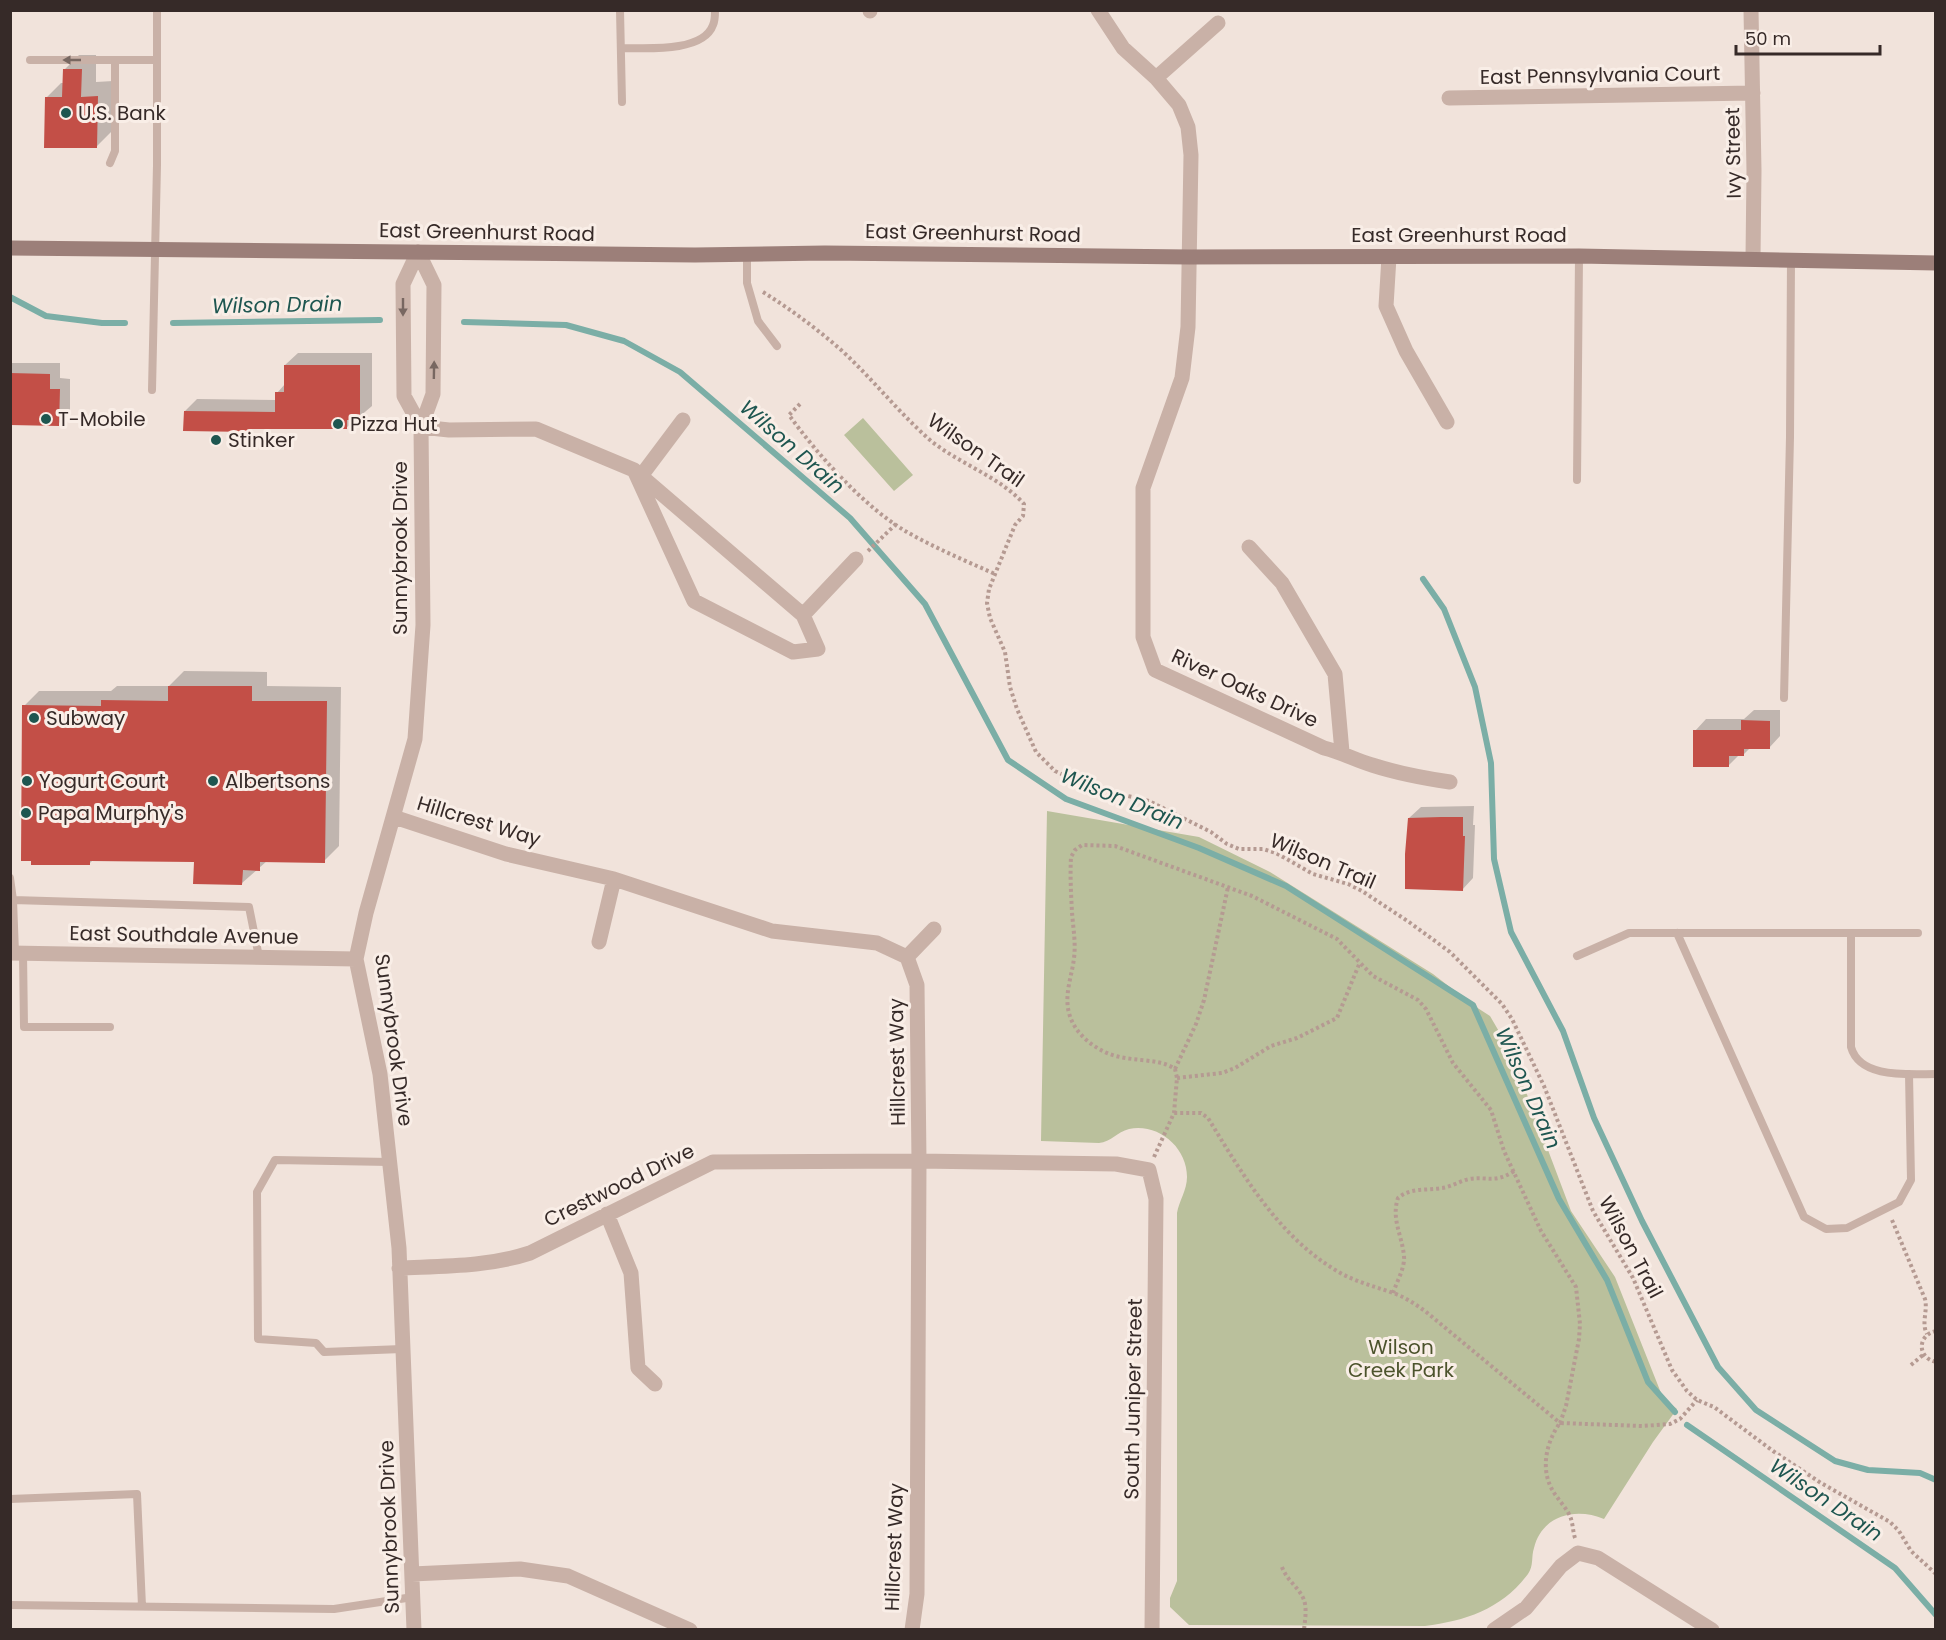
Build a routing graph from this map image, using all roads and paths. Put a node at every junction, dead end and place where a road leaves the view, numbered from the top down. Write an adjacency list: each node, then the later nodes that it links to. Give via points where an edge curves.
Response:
1 (157, 10): 10 (lane)
2 (620, 10): 7 (lane)
3 (715, 10): 7 (lane, via 713,26 699,40 678,47)
4 (1098, 10): 11 (street, via 1123,48)
5 (1751, 10): 12 (street, Ivy Street)
6 (1218, 23): 11 (street)
7 (621, 48): 14 (lane)
8 (30, 60): 9 (lane, one-way to 8)
9 (115, 60): 10 (lane); 15 (lane, via 115,151)
10 (157, 60): 17 (lane)
11 (1156, 78): 20 (street, via 1179,105 1188,128)
12 (1753, 93): 13 (street, East Pennsylvania Court); 23 (street, Ivy Street)
13 (1449, 98)
14 (622, 102)
15 (110, 163)
16 (10, 248): 17 (main road, East Greenhurst Road)
17 (154, 249): 18 (main road, East Greenhurst Road); 28 (lane)
18 (418, 252): 19 (main road, East Greenhurst Road); 32 (street, Sunnybrook Drive, one-way to 18, via 433,394 435,285); 32 (street, Sunnybrook Drive, one-way to 32, via 403,284 404,396)
19 (747, 255): 20 (main road, East Greenhurst Road); 26 (lane)
20 (1189, 256): 22 (main road, East Greenhurst Road); 41 (street, River Oaks Drive, via 1188,327 1182,378 1143,488 1143,637 1155,670 1324,748)
21 (1579, 256): 22 (main road, East Greenhurst Road); 23 (main road, East Greenhurst Road); 34 (lane)
22 (1389, 257): 31 (street, via 1386,306 1406,351)
23 (1753, 258): 24 (main road, East Greenhurst Road)
24 (1791, 259): 25 (main road, East Greenhurst Road); 40 (lane)
25 (1935, 263)
26 (747, 283): 27 (lane, via 758,321); 38 (path, Wilson Trail, via 789,308 841,350 932,441 1024,504 1023,516 1015,525)
27 (777, 346)
28 (152, 390)
29 (800, 404): 35 (path, via 789,415 812,448 874,509)
30 (683, 420): 33 (street)
31 (1447, 422)
32 (421, 427): 33 (street, via 536,429); 43 (street, Sunnybrook Drive, via 423,625 415,738)
33 (638, 473): 39 (street); 39 (street, via 694,601 794,652 818,649)
34 (1577, 480)
35 (896, 524): 37 (path); 38 (path)
36 (1249, 547): 41 (street, River Oaks Drive, via 1282,583 1335,674)
37 (862, 555): 39 (street)
38 (995, 574): 80 (path, Wilson Trail, via 987,603 1005,652 1010,687 1036,752 1055,771 1090,787 1149,801 1227,844 1276,853 1313,874 1362,891 1450,952 1502,1004 1544,1086 1593,1211 1633,1278 1672,1370)
39 (803, 615)
40 (1784, 698)
41 (1342, 752): 42 (street, River Oaks Drive, via 1370,765)
42 (1450, 782)
43 (394, 817): 45 (street, Hillcrest Way, via 506,854); 57 (street, Sunnybrook Drive)
44 (10, 878): 47 (lane)
45 (614, 879): 52 (street); 56 (street, Hillcrest Way, via 772,931 877,943)
46 (1228, 887): 58 (path, via 1337,939); 60 (path, via 1204,1000); 60 (path, via 1115,846 1082,845 1071,857 1075,942 1068,999 1074,1026 1086,1041 1102,1051 1168,1064)
47 (13, 900): 53 (lane); 55 (lane, via 249,907)
48 (934, 929): 56 (street)
49 (1677, 933): 50 (lane); 54 (lane, via 1629,933); 69 (lane, via 1804,1217 1826,1229 1847,1228)
50 (1851, 933): 51 (lane); 61 (lane, via 1854,1058 1871,1069)
51 (1918, 933)
52 (599, 942)
53 (16, 953): 55 (street, East Southdale Avenue); 59 (lane, via 24,1027)
54 (1577, 956)
55 (259, 957): 57 (street, East Southdale Avenue)
56 (907, 957): 65 (street, Hillcrest Way, via 917,985)
57 (356, 959): 66 (street, Sunnybrook Drive, via 380,1074)
58 (1360, 962): 63 (path, via 1337,1018 1271,1046 1222,1073); 68 (path, via 1372,976 1418,1000 1426,1009 1453,1063 1491,1110)
59 (110, 1027)
60 (1175, 1069): 63 (path)
61 (1909, 1074): 62 (lane); 69 (lane, via 1911,1180 1899,1202)
62 (1935, 1074)
63 (1177, 1078): 64 (path)
64 (1174, 1113): 67 (path); 72 (path, via 1201,1113 1208,1118 1271,1213 1312,1254 1338,1272)
65 (919, 1161): 67 (street, Crestwood Drive, via 1116,1164); 70 (street, Crestwood Drive, via 713,1162); 92 (street, Hillcrest Way, via 917,1594)
66 (390, 1162): 71 (street, Sunnybrook Drive); 75 (lane, via 275,1160 256,1191 258,1339 316,1342 324,1352)
67 (1149, 1170): 93 (street, South Juniper Street, via 1156,1199)
68 (1514, 1172): 72 (path, via 1503,1178 1420,1189 1398,1198 1395,1217 1404,1255); 81 (path, via 1541,1231 1576,1287 1579,1339)
69 (1888, 1208): 74 (path, via 1925,1299 1924,1327)
70 (607, 1214): 71 (street, Crestwood Drive, via 510,1259); 79 (street, via 630,1273 638,1368)
71 (399, 1268): 75 (street, Sunnybrook Drive)
72 (1393, 1293): 81 (path, via 1425,1311)
73 (1935, 1331): 74 (path)
74 (1928, 1334): 76 (path, via 1921,1345)
75 (402, 1348): 85 (street, Sunnybrook Drive)
76 (1923, 1355): 77 (path); 78 (path)
77 (1935, 1362)
78 (1911, 1365)
79 (655, 1384)
80 (1697, 1400): 81 (path, via 1670,1424); 86 (path, Wilson Trail, via 1714,1407 1821,1483 1890,1522 1911,1551)
81 (1560, 1423): 83 (path, via 1547,1451 1546,1475 1571,1517)
82 (10, 1499): 89 (lane, via 137,1494)
83 (1578, 1553): 95 (street, via 1561,1566 1526,1608); 96 (street, via 1598,1558)
84 (1282, 1567): 94 (path, via 1304,1600)
85 (412, 1574): 87 (street, Sunnybrook Drive); 91 (street, via 520,1569 568,1576)
86 (1935, 1574)
87 (413, 1597): 89 (lane, via 334,1609); 90 (street, Sunnybrook Drive)
88 (10, 1605): 89 (lane)
89 (142, 1606)
90 (414, 1629)
91 (690, 1629)
92 (912, 1629)
93 (1152, 1629)
94 (1304, 1629)
95 (1494, 1629)
96 (1712, 1629)

